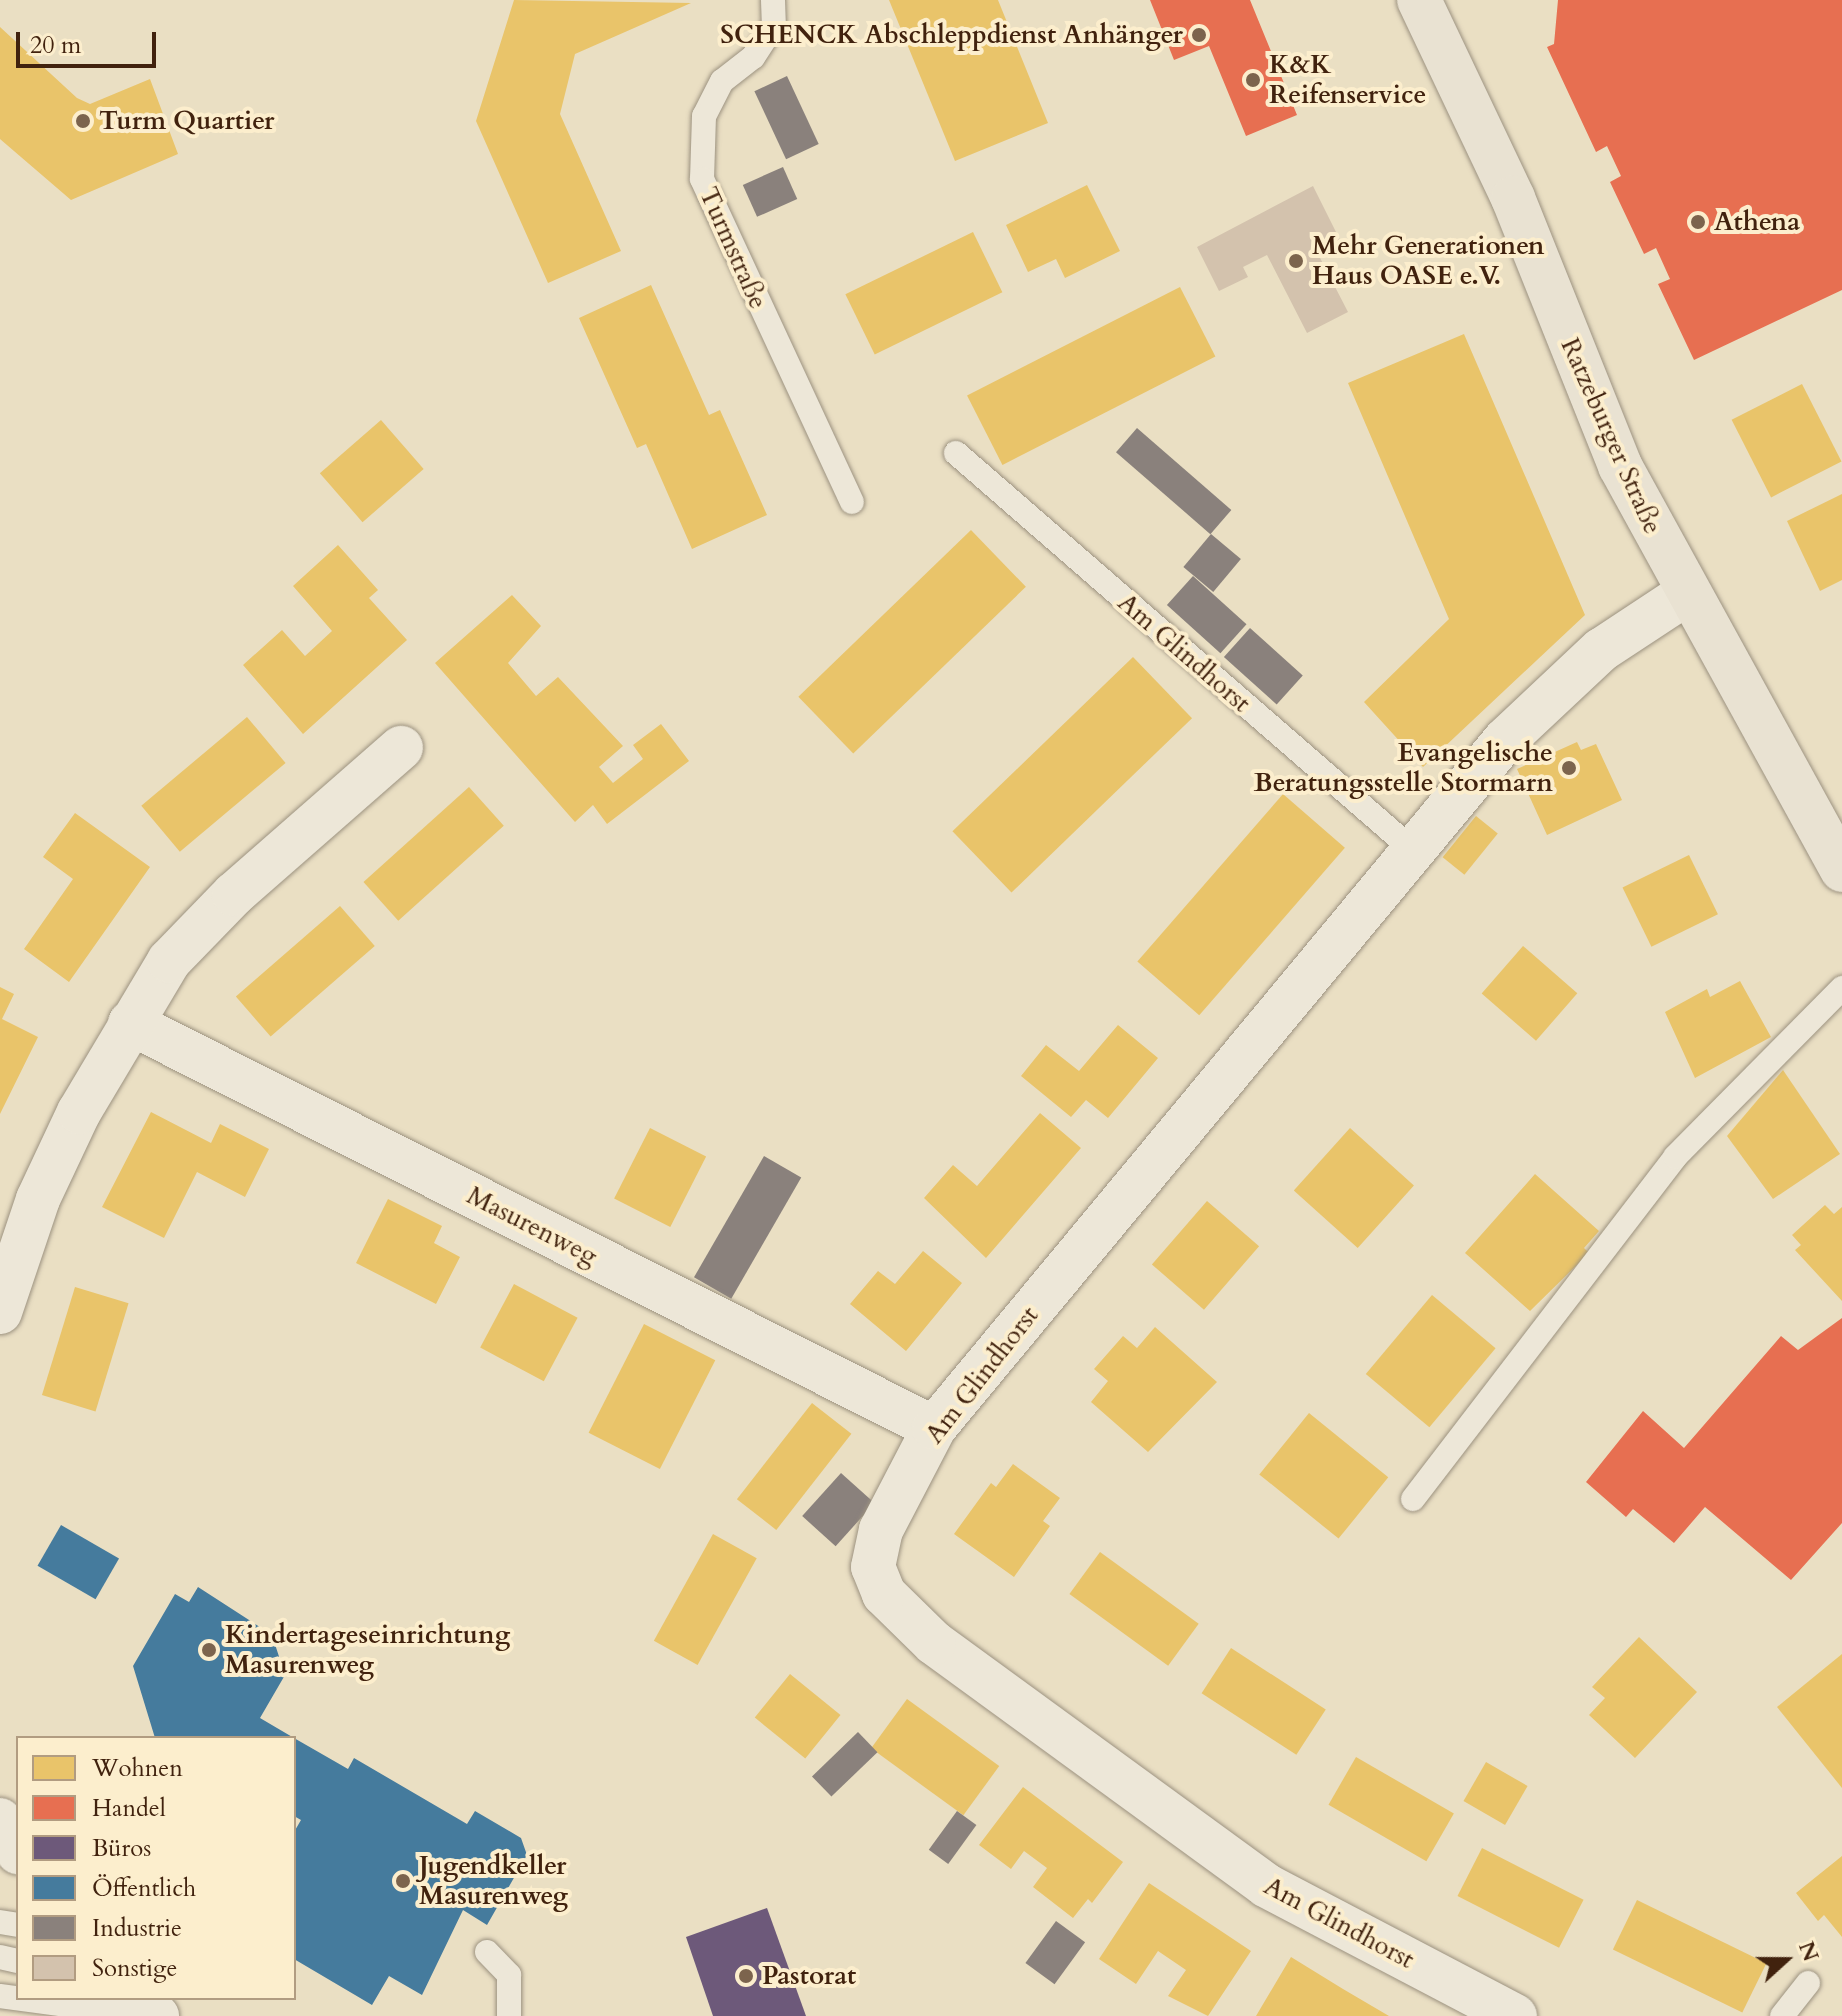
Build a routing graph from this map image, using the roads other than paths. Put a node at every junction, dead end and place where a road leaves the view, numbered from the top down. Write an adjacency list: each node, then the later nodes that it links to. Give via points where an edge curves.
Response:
1 (773, 0): 4 (lane, Turmstraße, via 774,25 753,57 722,81 704,116 702,179)
2 (1419, 0): 5 (main road, Ratzeburger Straße, via 1513,198 1620,466)
3 (956, 453): 7 (lane, Am Glindhorst)
4 (852, 502)
5 (1686, 594): 7 (street, Am Glindhorst, via 1601,650 1505,740); 8 (main road, Ratzeburger Straße)
6 (401, 748): 10 (street, via 234,894 169,961)
7 (1414, 851): 12 (street, Am Glindhorst)
8 (1840, 860)
9 (1842, 988): 13 (lane, via 1675,1157)
10 (130, 1023): 11 (street, via 38,1199); 12 (street, Masurenweg)
11 (0, 1312)
12 (934, 1428): 25 (street, Am Glindhorst, via 881,1530 873,1567 884,1594 934,1643 1266,1885)
13 (1413, 1499)
14 (0, 1820): 15 (street)
15 (16, 1848)
16 (487, 1952): 24 (lane, via 509,1975)
17 (1808, 1983): 26 (lane)
18 (30, 2000): 22 (lane)
19 (139, 2000): 23 (street)
20 (0, 2009): 21 (lane)
21 (8, 2016)
22 (148, 2016)
23 (157, 2016)
24 (509, 2016)
25 (1515, 2016)
26 (1782, 2016)

